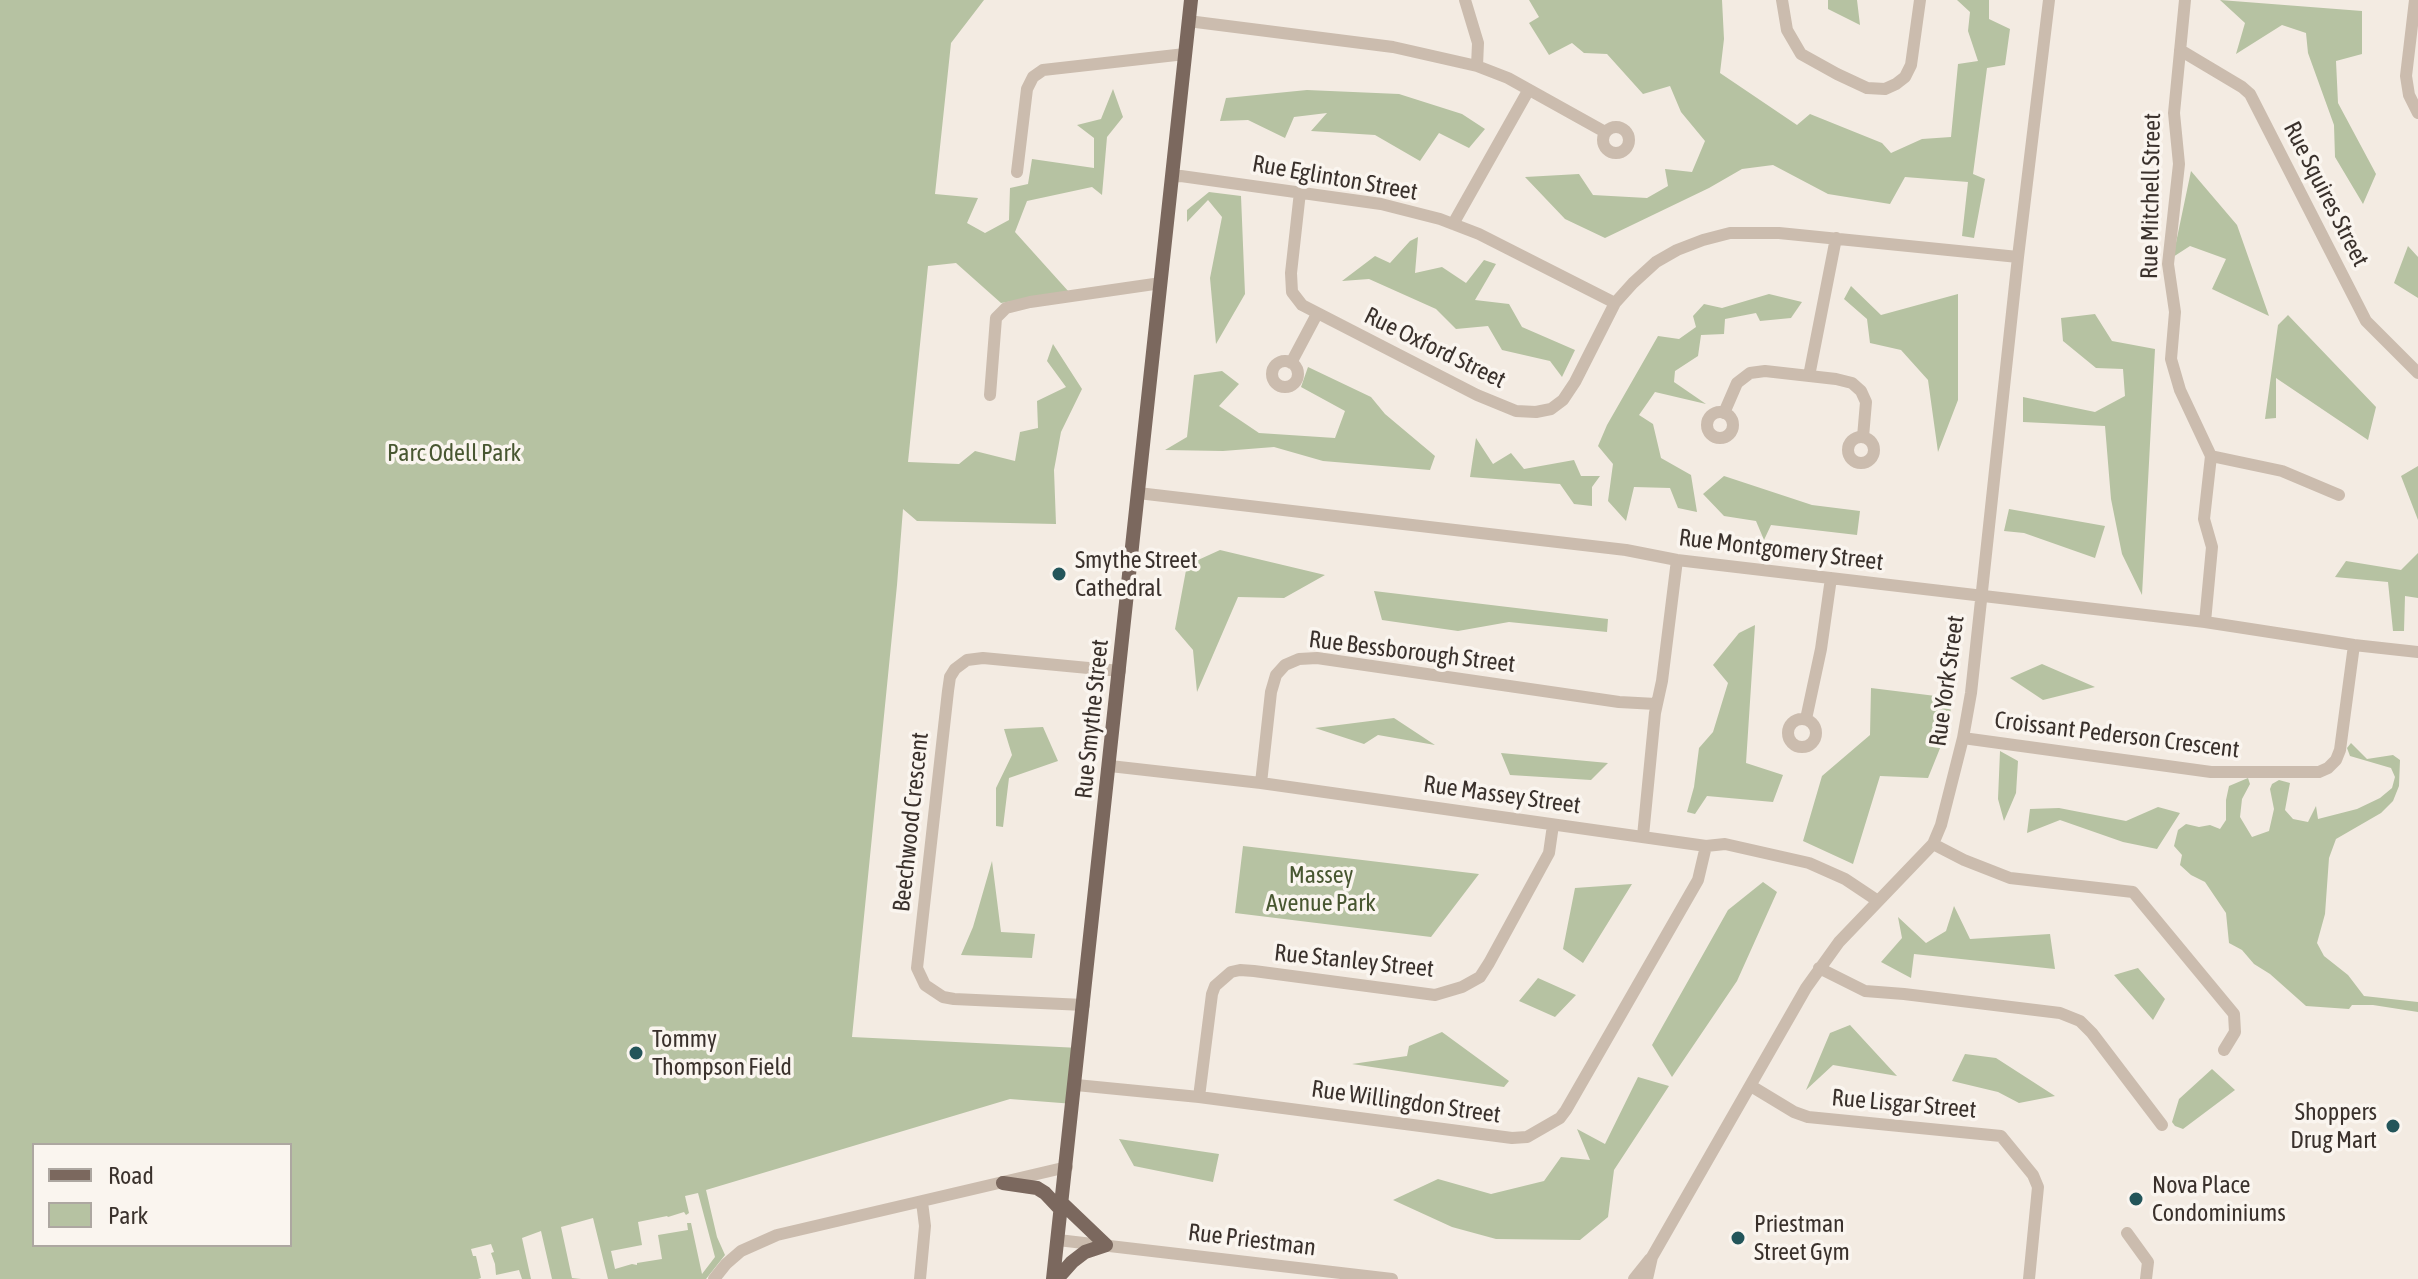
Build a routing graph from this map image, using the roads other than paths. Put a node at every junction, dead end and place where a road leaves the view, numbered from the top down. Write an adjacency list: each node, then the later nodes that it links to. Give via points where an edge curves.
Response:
1 (1191, 0): 8 (main road, Rue Smythe Street)
2 (1465, 0): 11 (street, via 1478,43)
3 (1782, 0): 4 (street, via 1787,30 1801,54 1867,88 1885,89 1905,77 1911,65)
4 (1920, 0)
5 (2049, 0): 20 (street, Rue York Street)
6 (2185, 0): 9 (street, Rue Mitchell Street)
7 (2415, 0): 13 (street, via 2406,76)
8 (1188, 21): 10 (main road, Rue Smythe Street); 11 (street, via 1393,47)
9 (2180, 50): 25 (street, Rue Squires Street, via 2250,94 2366,321); 30 (street, Rue Mitchell Street, via 2174,113 2179,164 2168,264 2175,312 2171,359)
10 (1185, 54): 15 (street, via 1043,70 1033,77); 16 (main road, Rue Smythe Street)
11 (1477, 66): 12 (street)
12 (1528, 91): 14 (street); 18 (street)
13 (2418, 113)
14 (1605, 132)
15 (1017, 172)
16 (1172, 177): 17 (street, Rue Eglinton Street); 21 (main road, Rue Smythe Street)
17 (1300, 192): 18 (street, Rue Eglinton Street, via 1381,204); 23 (street, Rue Oxford Street, via 1292,292)
18 (1453, 224): 22 (street, Rue Eglinton Street)
19 (1836, 238): 20 (street, Rue Oxford Street); 22 (street, Rue Oxford Street, via 1730,233 1703,240 1656,262); 26 (street)
20 (2018, 257): 35 (street, Rue York Street)
21 (1161, 283): 27 (street, via 1006,308 996,318); 31 (main road, Rue Smythe Street)
22 (1615, 303): 23 (street, Rue Oxford Street, via 1563,400 1536,412 1516,411 1477,395)
23 (1317, 314): 24 (street)
24 (1291, 363)
25 (2418, 373)
26 (1809, 376): 28 (street, via 1750,373 1737,383); 29 (street, via 1852,383 1861,391 1867,407)
27 (990, 395)
28 (1724, 413)
29 (1863, 437)
30 (2211, 456): 32 (street, via 2282,471); 36 (street, via 2204,519 2212,547)
31 (1138, 493): 33 (street, Rue Montgomery Street); 39 (main road, Rue Smythe Street)
32 (2339, 495)
33 (1677, 560): 34 (street, Rue Montgomery Street); 40 (street)
34 (1831, 578): 35 (street, Rue Montgomery Street); 41 (street)
35 (1981, 597): 36 (street, Rue Montgomery Street); 42 (street, Rue York Street)
36 (2205, 622): 37 (street, Rue Montgomery Street)
37 (2354, 645): 38 (street, Rue Montgomery Street); 42 (street, Croissant Pederson Crescent, via 2340,750 2336,760 2319,772 2211,772)
38 (2418, 652)
39 (1120, 671): 43 (main road, Rue Smythe Street); 51 (street, Beechwood Crescent, via 983,658 955,669 948,691 917,968 925,985 943,997)
40 (1656, 704): 44 (street, Rue Bessborough Street, via 1299,659 1276,675); 46 (street)
41 (1806, 719)
42 (1963, 738): 47 (street, Rue York Street)
43 (1110, 766): 44 (street, Rue Massey Street); 51 (main road, Rue Smythe Street)
44 (1261, 783): 45 (street, Rue Massey Street)
45 (1553, 825): 46 (street, Rue Massey Street); 55 (street, Rue Stanley Street, via 1549,853 1489,963 1480,977 1462,987 1435,995 1231,972 1212,994)
46 (1643, 836): 48 (street, Rue Massey Street)
47 (1933, 844): 49 (street, Rue York Street); 52 (street, via 2010,878 2133,892 2234,1014 2235,1032)
48 (1706, 846): 49 (street, Rue Massey Street, via 1725,844 1809,863); 55 (street, Rue Willingdon Street, via 1698,880 1566,1110 1527,1137)
49 (1878, 901): 50 (street, Rue York Street)
50 (1819, 968): 54 (street, Rue York Street); 56 (street, via 1865,991 2060,1013 2080,1021)
51 (1084, 1005): 53 (main road, Rue Smythe Street)
52 (2224, 1050)
53 (1076, 1085): 55 (street, Rue Willingdon Street); 57 (main road, Rue Smythe Street)
54 (1751, 1086): 64 (street, Rue York Street); 72 (street, Rue Lisgar Street, via 1808,1117 2001,1136 2038,1187)
55 (1199, 1097)
56 (2162, 1125)
57 (1067, 1167): 58 (street); 60 (main road, Rue Smythe Street)
58 (1003, 1183): 59 (street); 60 (main road, via 1037,1188)
59 (922, 1202): 65 (street, via 760,1241 741,1251); 66 (street)
60 (1061, 1207): 62 (main road, Rue Smythe Street); 63 (main road)
61 (2127, 1233): 73 (street, via 2148,1262)
62 (1058, 1240): 63 (street, Rue Priestman); 67 (main road, Rue Smythe Street)
63 (1106, 1245): 67 (main road, via 1073,1260); 68 (street, Rue Priestman)
64 (1652, 1257): 69 (street); 70 (street, Rue York Street); 71 (street)
65 (714, 1279)
66 (920, 1279)
67 (1055, 1279)
68 (1392, 1279)
69 (1634, 1279)
70 (1647, 1279)
71 (1657, 1279)
72 (2029, 1279)
73 (2146, 1279)

